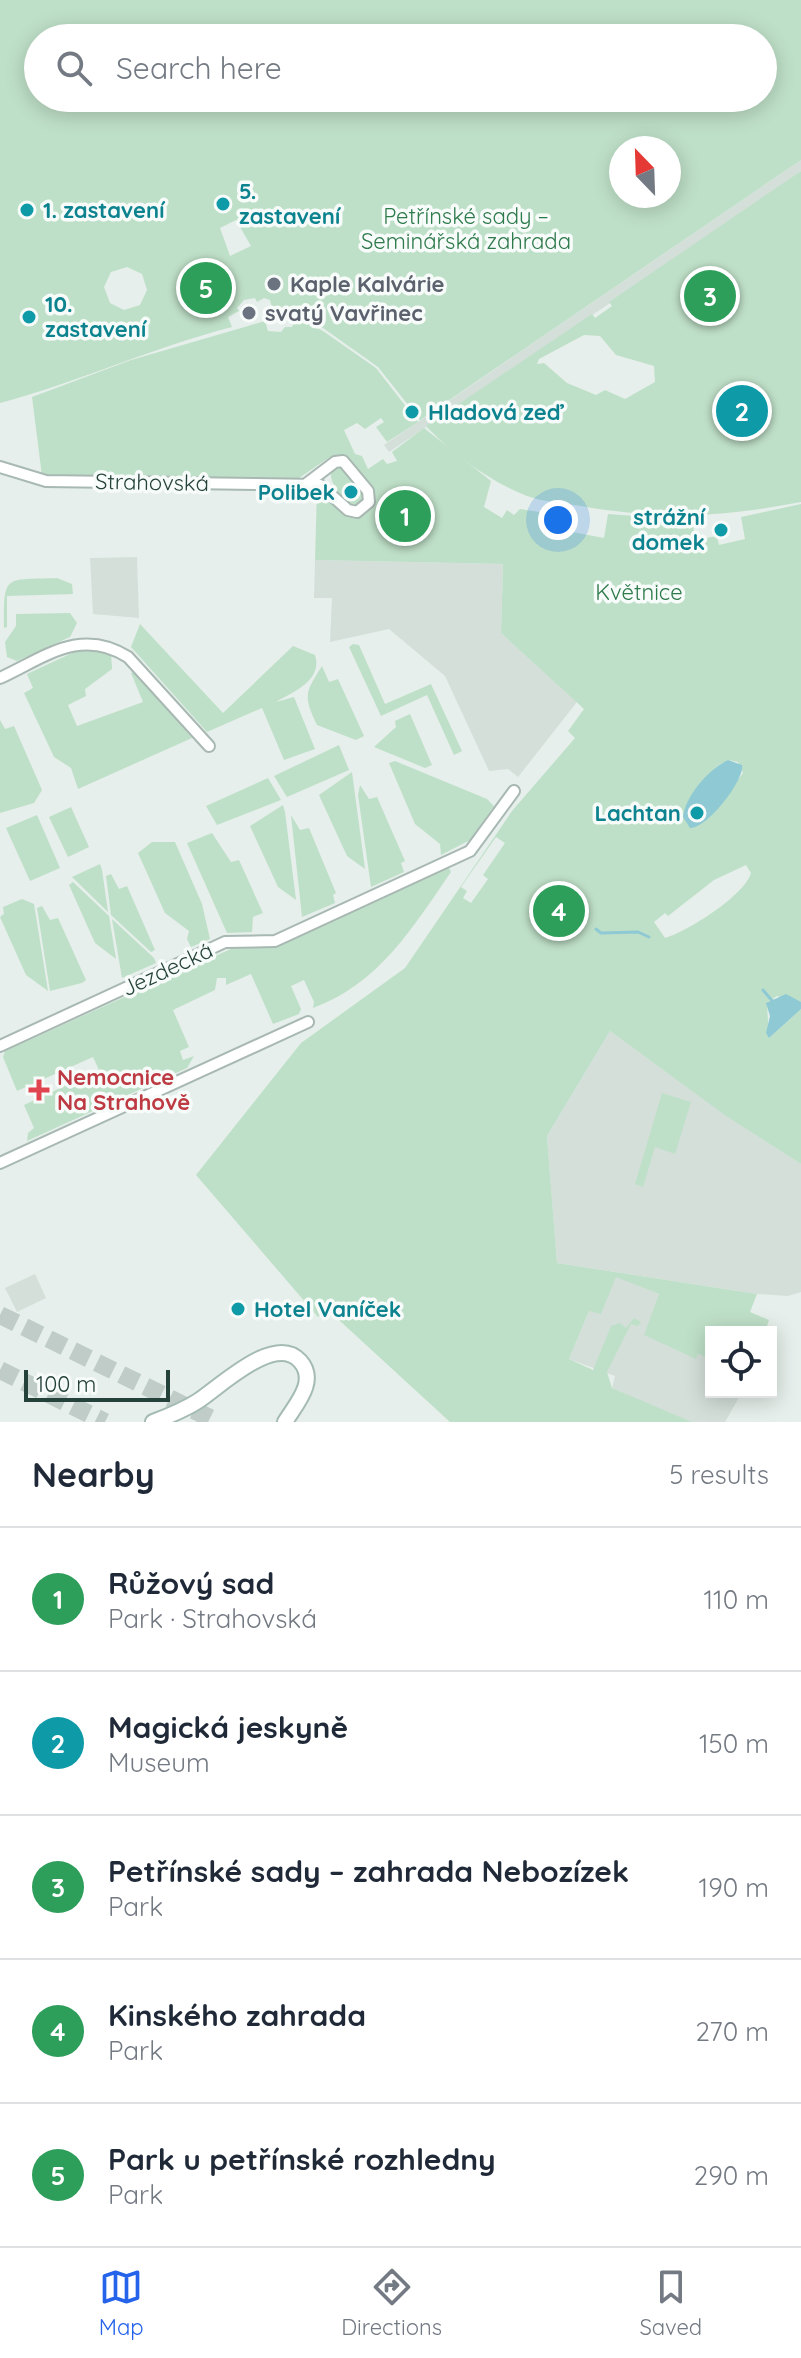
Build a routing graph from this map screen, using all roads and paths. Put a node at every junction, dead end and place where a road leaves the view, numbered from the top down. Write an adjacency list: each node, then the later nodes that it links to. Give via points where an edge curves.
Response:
1 (0, 467): 2 (street, Strahovská, via 46,481)
2 (306, 484): 2 (street, Strahovská, via 320,485 348,510 357,512 369,502 368,491 343,461)
3 (0, 678): 4 (street, via 82,642 111,646 128,657)
4 (209, 746)
5 (514, 791): 7 (street, Jezdecká, via 470,851 275,941 225,942)
6 (308, 1022): 8 (street)
7 (0, 1046)
8 (0, 1163)
9 (153, 1422): 10 (street, via 197,1401 267,1354 281,1352 298,1359 307,1373 307,1387)
10 (285, 1422)

